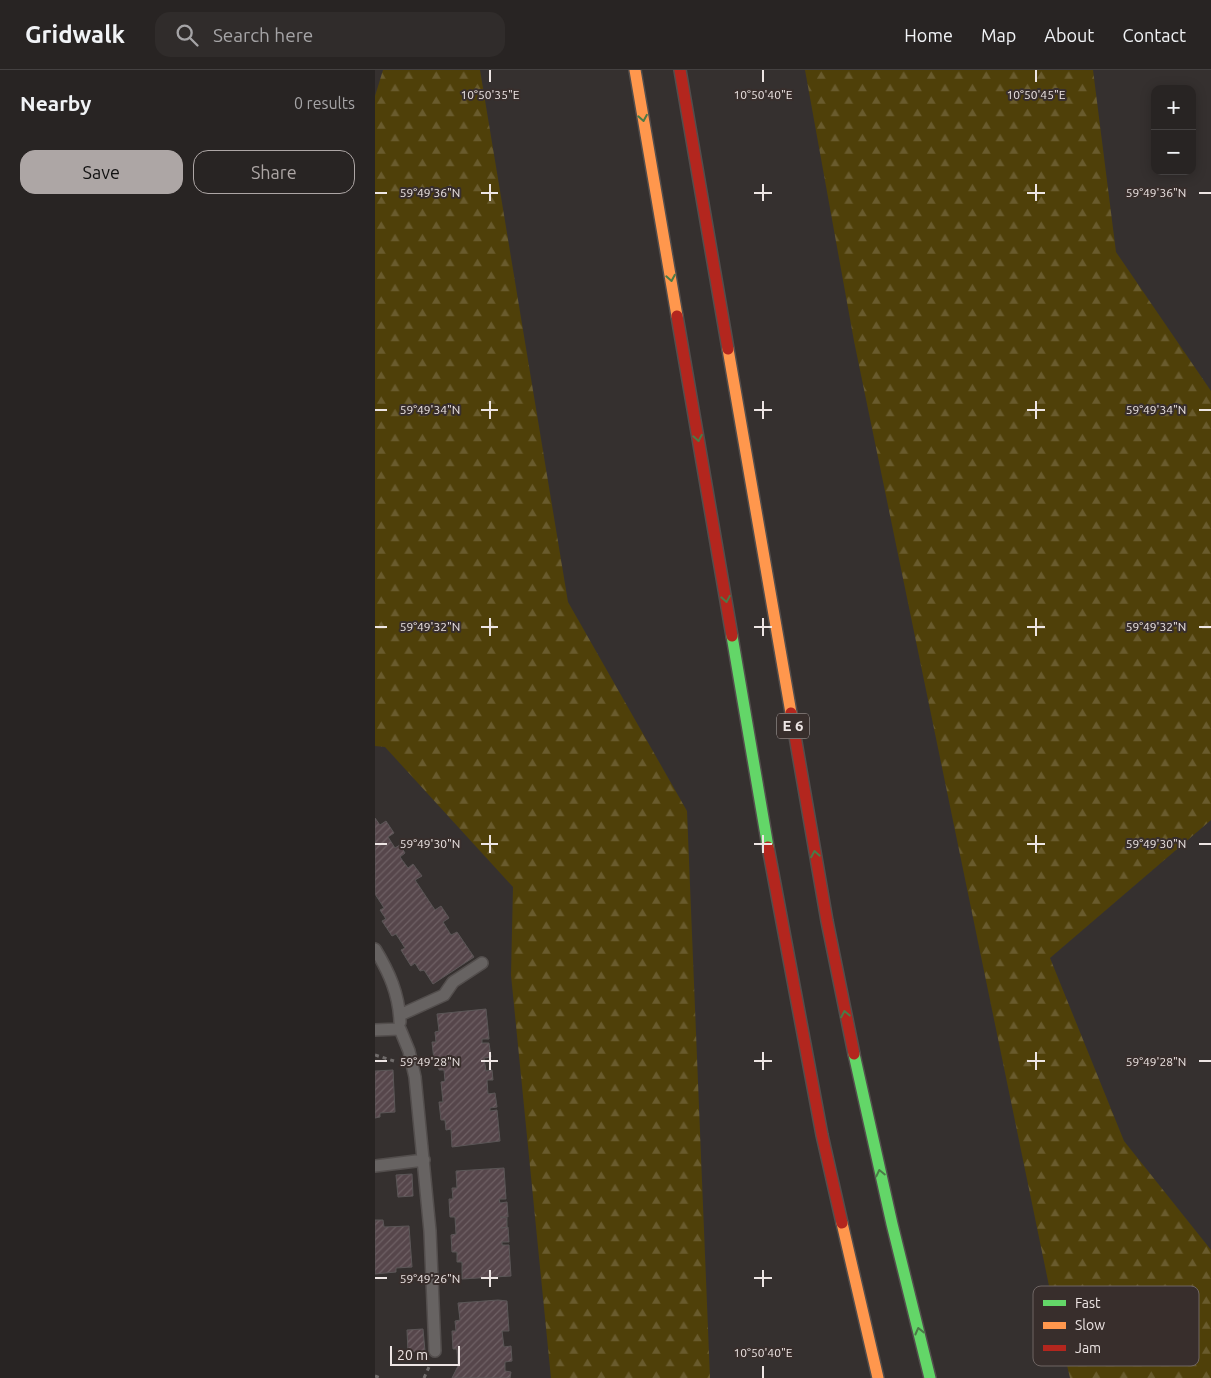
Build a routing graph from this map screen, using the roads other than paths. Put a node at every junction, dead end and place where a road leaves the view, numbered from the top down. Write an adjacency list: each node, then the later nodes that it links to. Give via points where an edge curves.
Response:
1 (635, 70): 11 (highway, one-way to 11, via 781,922 822,1135)
2 (680, 70): 12 (highway, E 6, one-way to 2, via 892,1224 827,921)
3 (375, 949): 5 (lane, via 395,988)
4 (482, 963): 5 (lane, via 453,982 444,995)
5 (399, 1015): 6 (lane)
6 (400, 1028): 7 (lane); 8 (lane, via 415,1077)
7 (375, 1030)
8 (423, 1160): 9 (lane); 10 (lane, via 433,1272)
9 (375, 1166)
10 (435, 1351)
11 (878, 1378)
12 (930, 1378)

